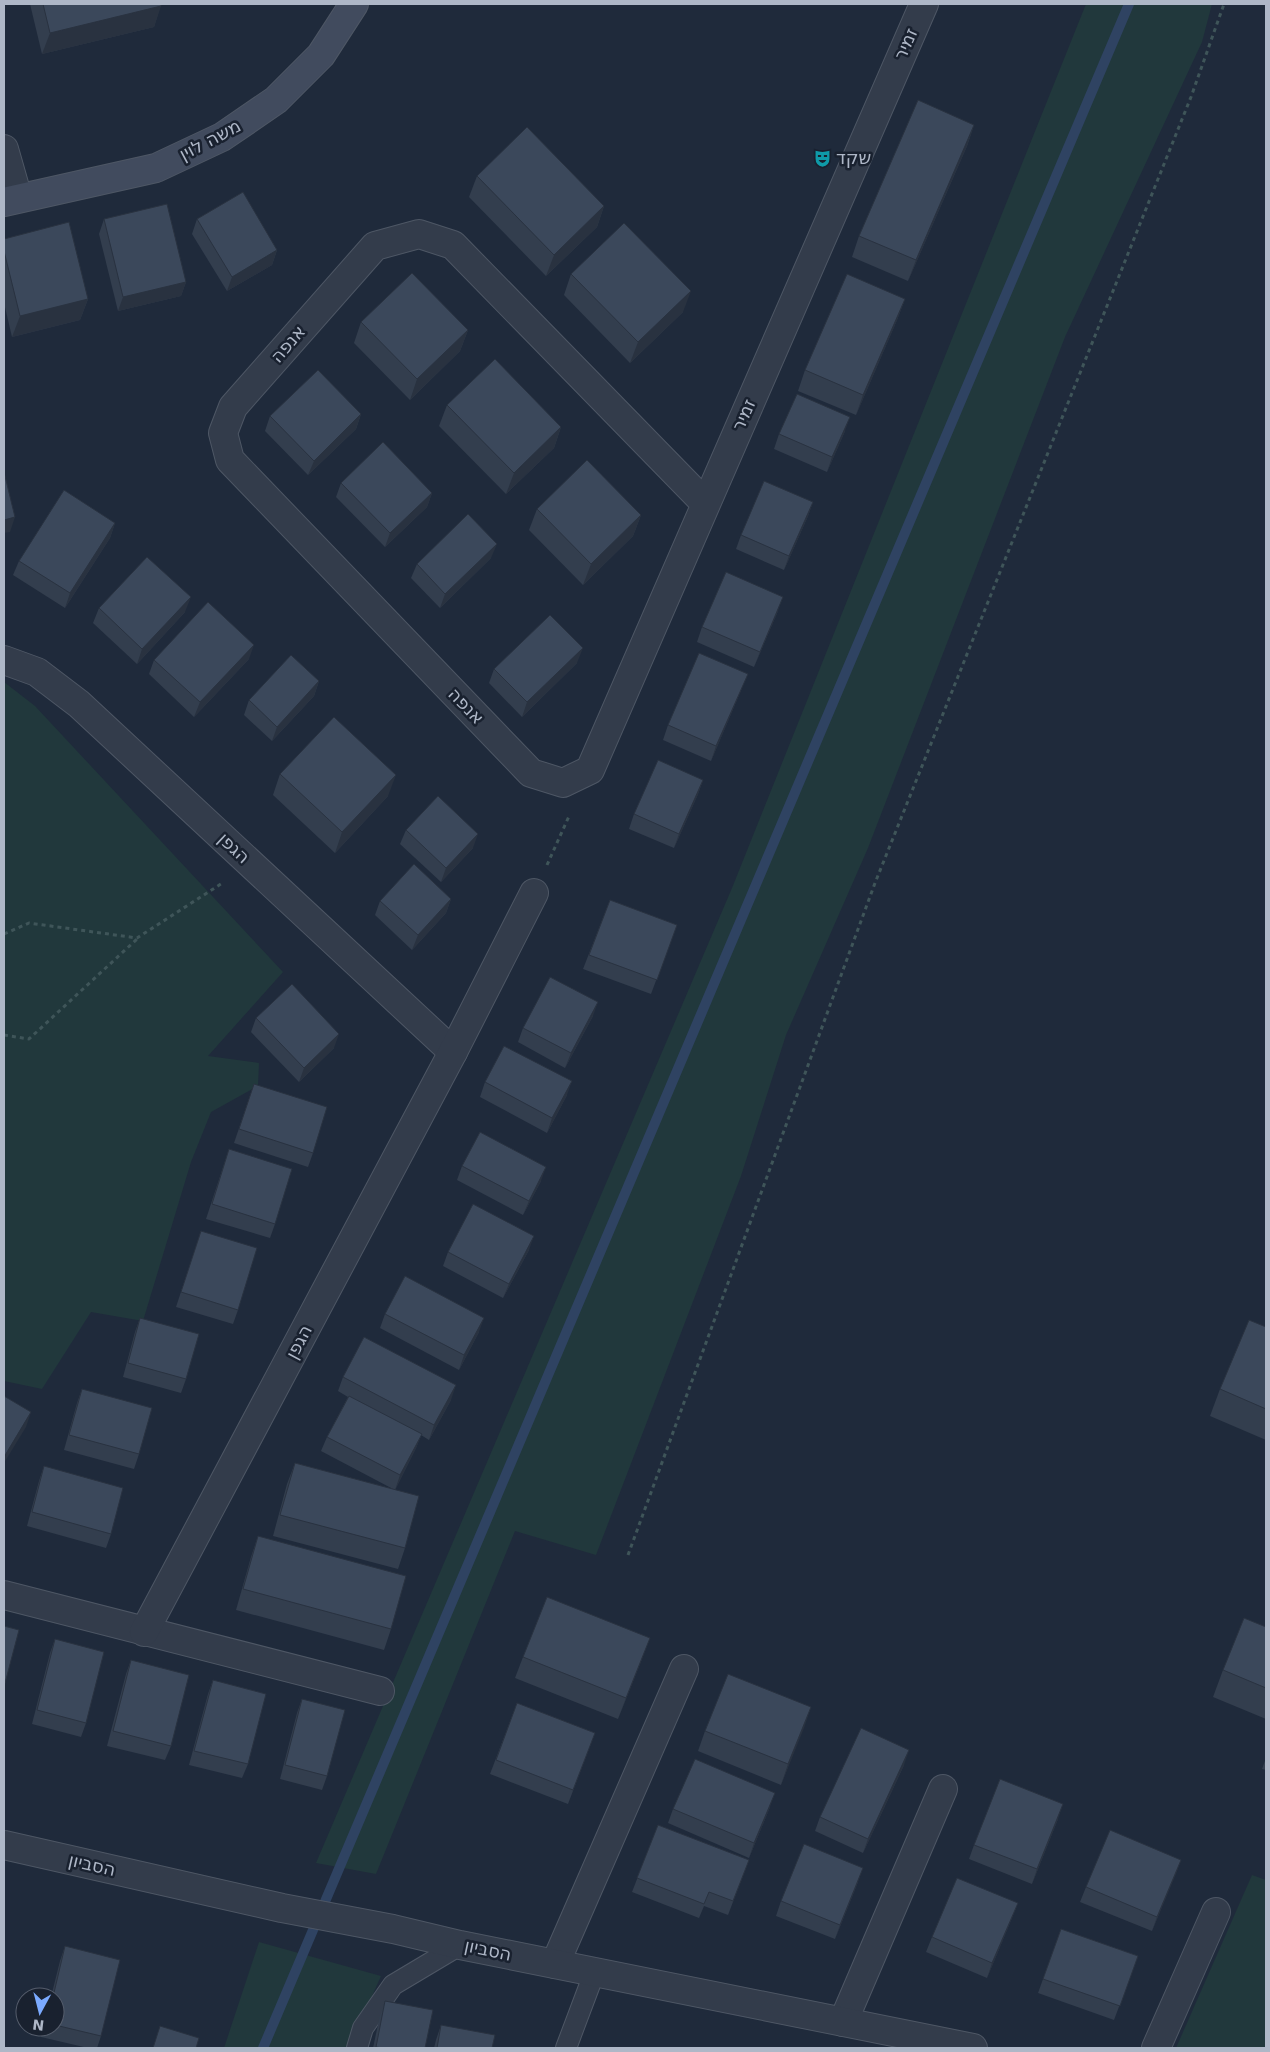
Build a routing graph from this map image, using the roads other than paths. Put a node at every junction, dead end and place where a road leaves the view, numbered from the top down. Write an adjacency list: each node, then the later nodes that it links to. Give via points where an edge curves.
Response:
1 (354, 4): 4 (main road, משה לוין, via 321,55 276,100 222,137 156,168)
2 (924, 4): 5 (street, זמיר)
3 (4, 149): 4 (street)
4 (11, 200)
5 (705, 503): 7 (street, זמיר, via 590,770 563,782); 7 (street, אנפה, via 453,245 419,234 375,246 233,407 223,433 230,460)
6 (4, 660): 9 (street, הגפן, via 37,672 78,704)
7 (531, 774)
8 (534, 893): 9 (street, הגפן)
9 (453, 1052): 11 (street, הגפן)
10 (4, 1595): 11 (street)
11 (144, 1632): 13 (street)
12 (684, 1669): 18 (street)
13 (380, 1691)
14 (943, 1788): 20 (street)
15 (4, 1845): 17 (street, הסביון, via 282,1908)
16 (1216, 1912): 24 (street)
17 (460, 1944): 18 (street, הסביון); 21 (lane, via 392,1985 363,2028)
18 (555, 1964): 19 (street, הסביון)
19 (595, 1971): 20 (street, הסביון); 22 (lane)
20 (843, 2022): 23 (street, הסביון)
21 (357, 2048)
22 (566, 2048)
23 (968, 2048)
24 (1156, 2048)

